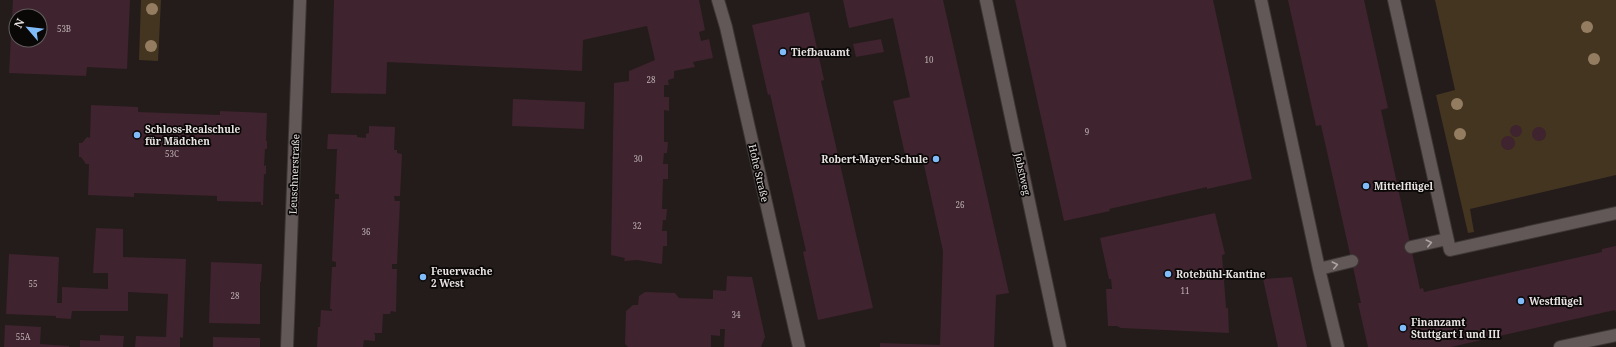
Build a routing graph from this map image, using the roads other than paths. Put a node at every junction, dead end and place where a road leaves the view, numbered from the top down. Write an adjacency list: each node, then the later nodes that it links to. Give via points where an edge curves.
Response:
1 (300, 0): 12 (street, Leuschnerstraße)
2 (718, 0): 13 (street, Hohe Straße)
3 (986, 0): 14 (street, Jobstweg)
4 (1261, 0): 10 (street)
5 (1394, 0): 7 (street)
6 (1616, 213): 7 (street, via 1450,250)
7 (1447, 238): 8 (street, one-way to 7)
8 (1411, 247)
9 (1352, 261): 10 (street, one-way to 9)
10 (1318, 269): 15 (street)
11 (1616, 335): 16 (street)
12 (287, 347)
13 (799, 347)
14 (1060, 347)
15 (1338, 347)
16 (1560, 347)

